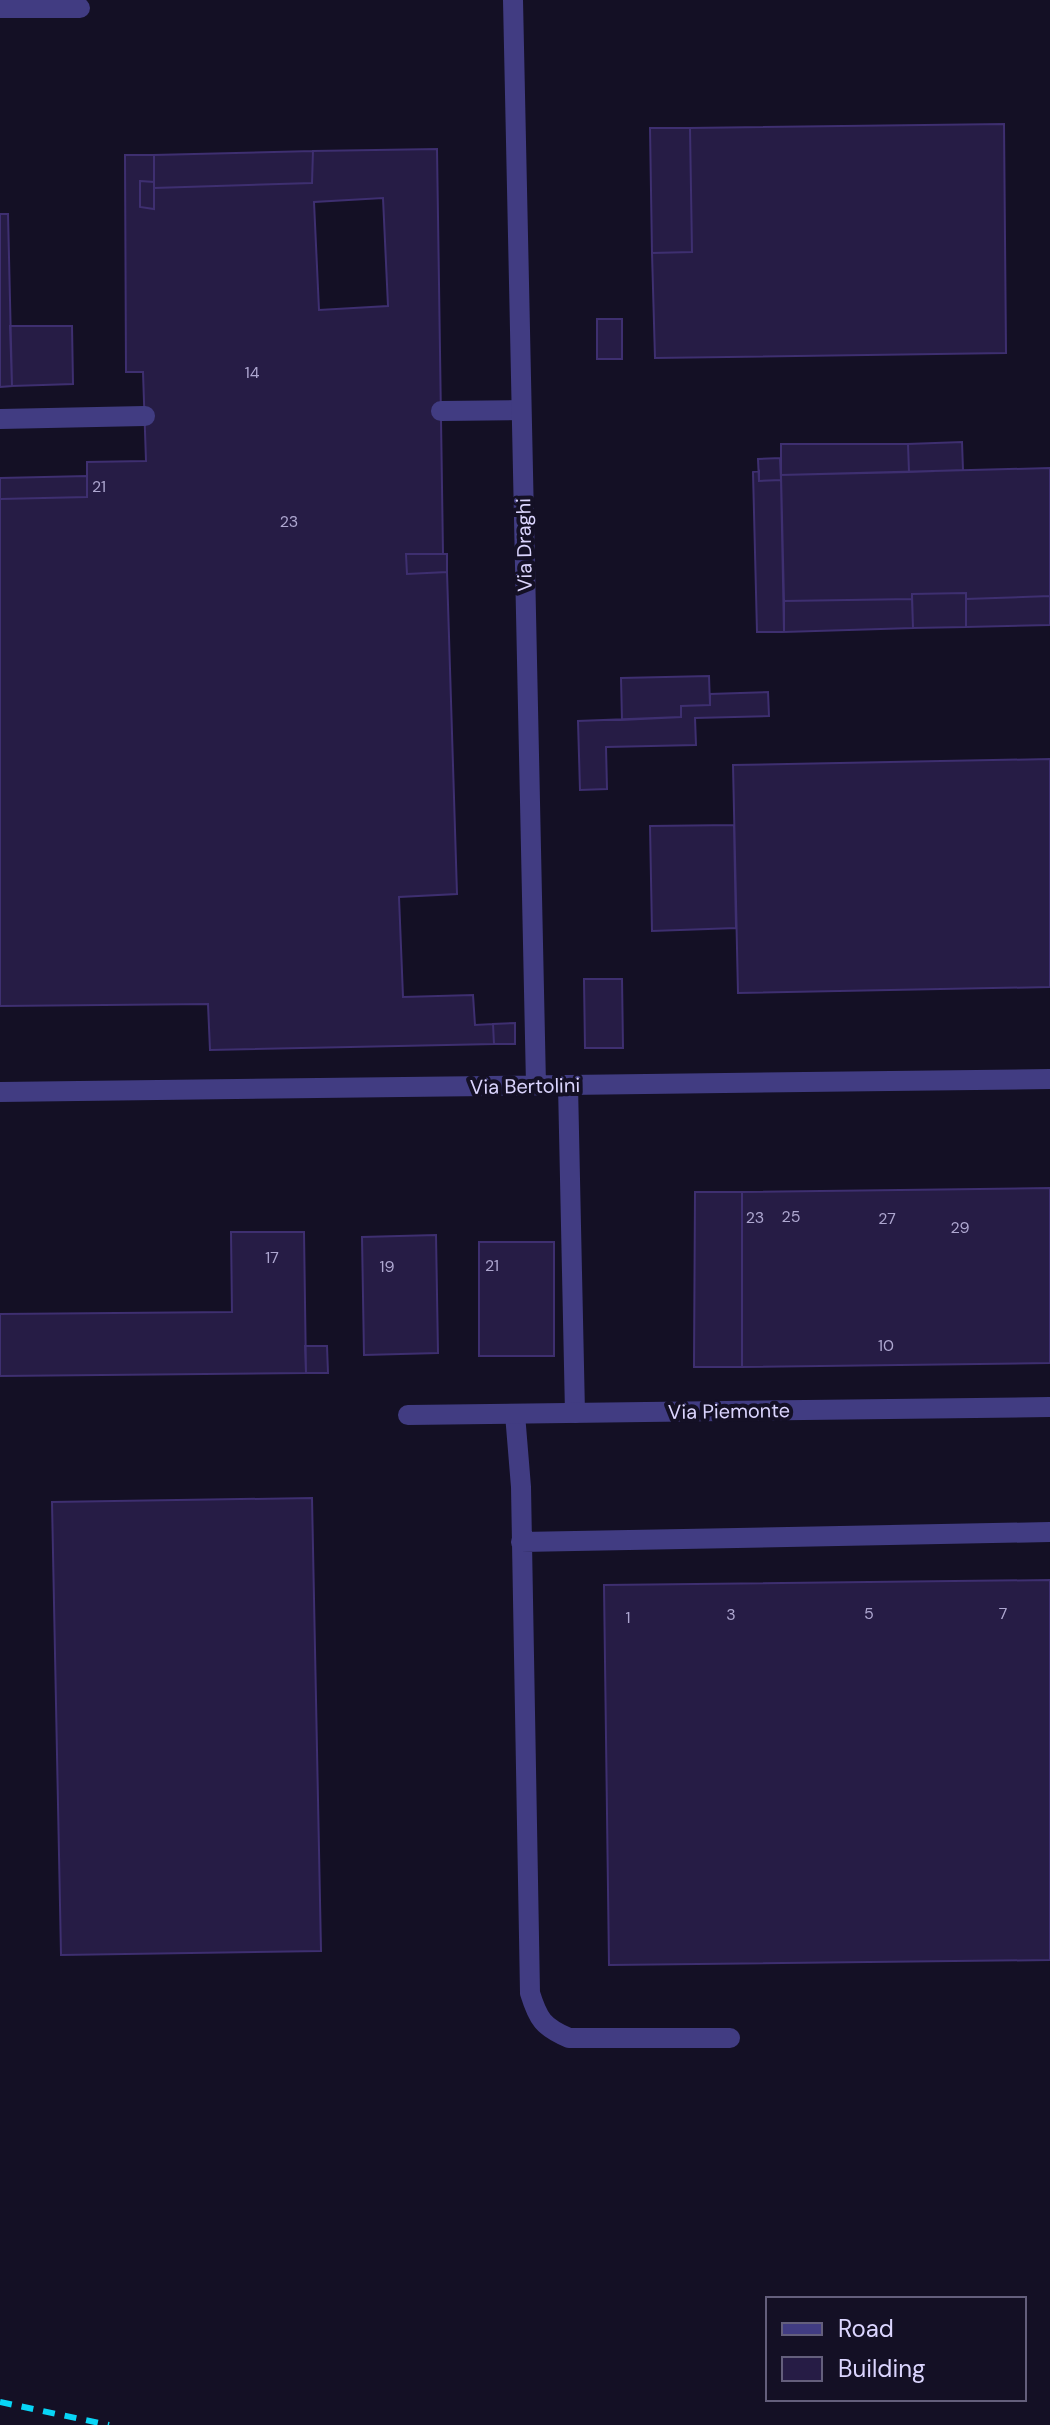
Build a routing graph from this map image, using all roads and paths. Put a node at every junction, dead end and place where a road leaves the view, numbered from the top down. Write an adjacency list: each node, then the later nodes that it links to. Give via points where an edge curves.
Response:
1 (512, 2): 4 (street, Via Draghi)
2 (0, 8): 3 (street)
3 (80, 8)
4 (521, 410): 5 (street); 9 (street, Via Draghi)
5 (441, 411)
6 (145, 416): 7 (street)
7 (0, 419)
8 (1050, 1079): 10 (street, Via Bertolini)
9 (536, 1085): 10 (street, Via Bertolini); 11 (street, Via Bertolini)
10 (568, 1085): 13 (street)
11 (0, 1092)
12 (1050, 1407): 13 (street, Via Piemonte)
13 (575, 1413): 14 (street, Via Piemonte)
14 (515, 1414): 15 (street, Via Piemonte); 17 (street)
15 (408, 1415)
16 (1050, 1532): 17 (street)
17 (521, 1542): 18 (street, via 530,1993 537,2015 550,2030 569,2038)
18 (730, 2038)

